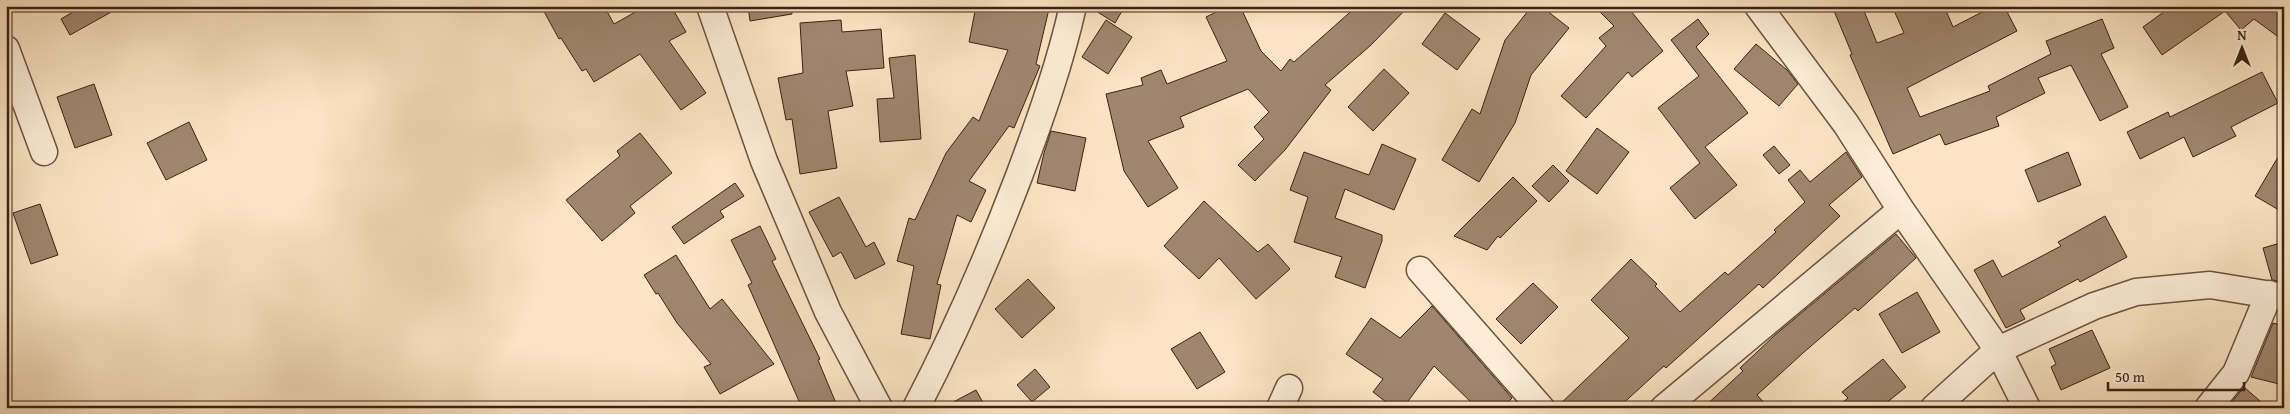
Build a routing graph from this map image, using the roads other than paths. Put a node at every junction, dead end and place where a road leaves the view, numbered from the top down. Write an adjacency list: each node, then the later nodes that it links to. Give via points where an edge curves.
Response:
1 (710, 6): 11 (street, via 764,161 828,312)
2 (1073, 6): 12 (street, via 1038,125 995,238)
3 (1758, 6): 4 (street)
4 (1774, 17): 7 (street)
5 (6, 49): 6 (street)
6 (44, 152)
7 (1901, 210): 10 (street); 14 (street)
8 (1420, 270): 13 (street)
9 (2276, 296): 10 (street, via 2210,285 2136,292 2094,306); 17 (street, via 2236,373)
10 (1998, 350): 15 (street); 16 (street)
11 (879, 408)
12 (916, 408)
13 (1541, 408)
14 (1664, 408)
15 (1934, 408)
16 (2027, 408)
17 (2208, 408)

